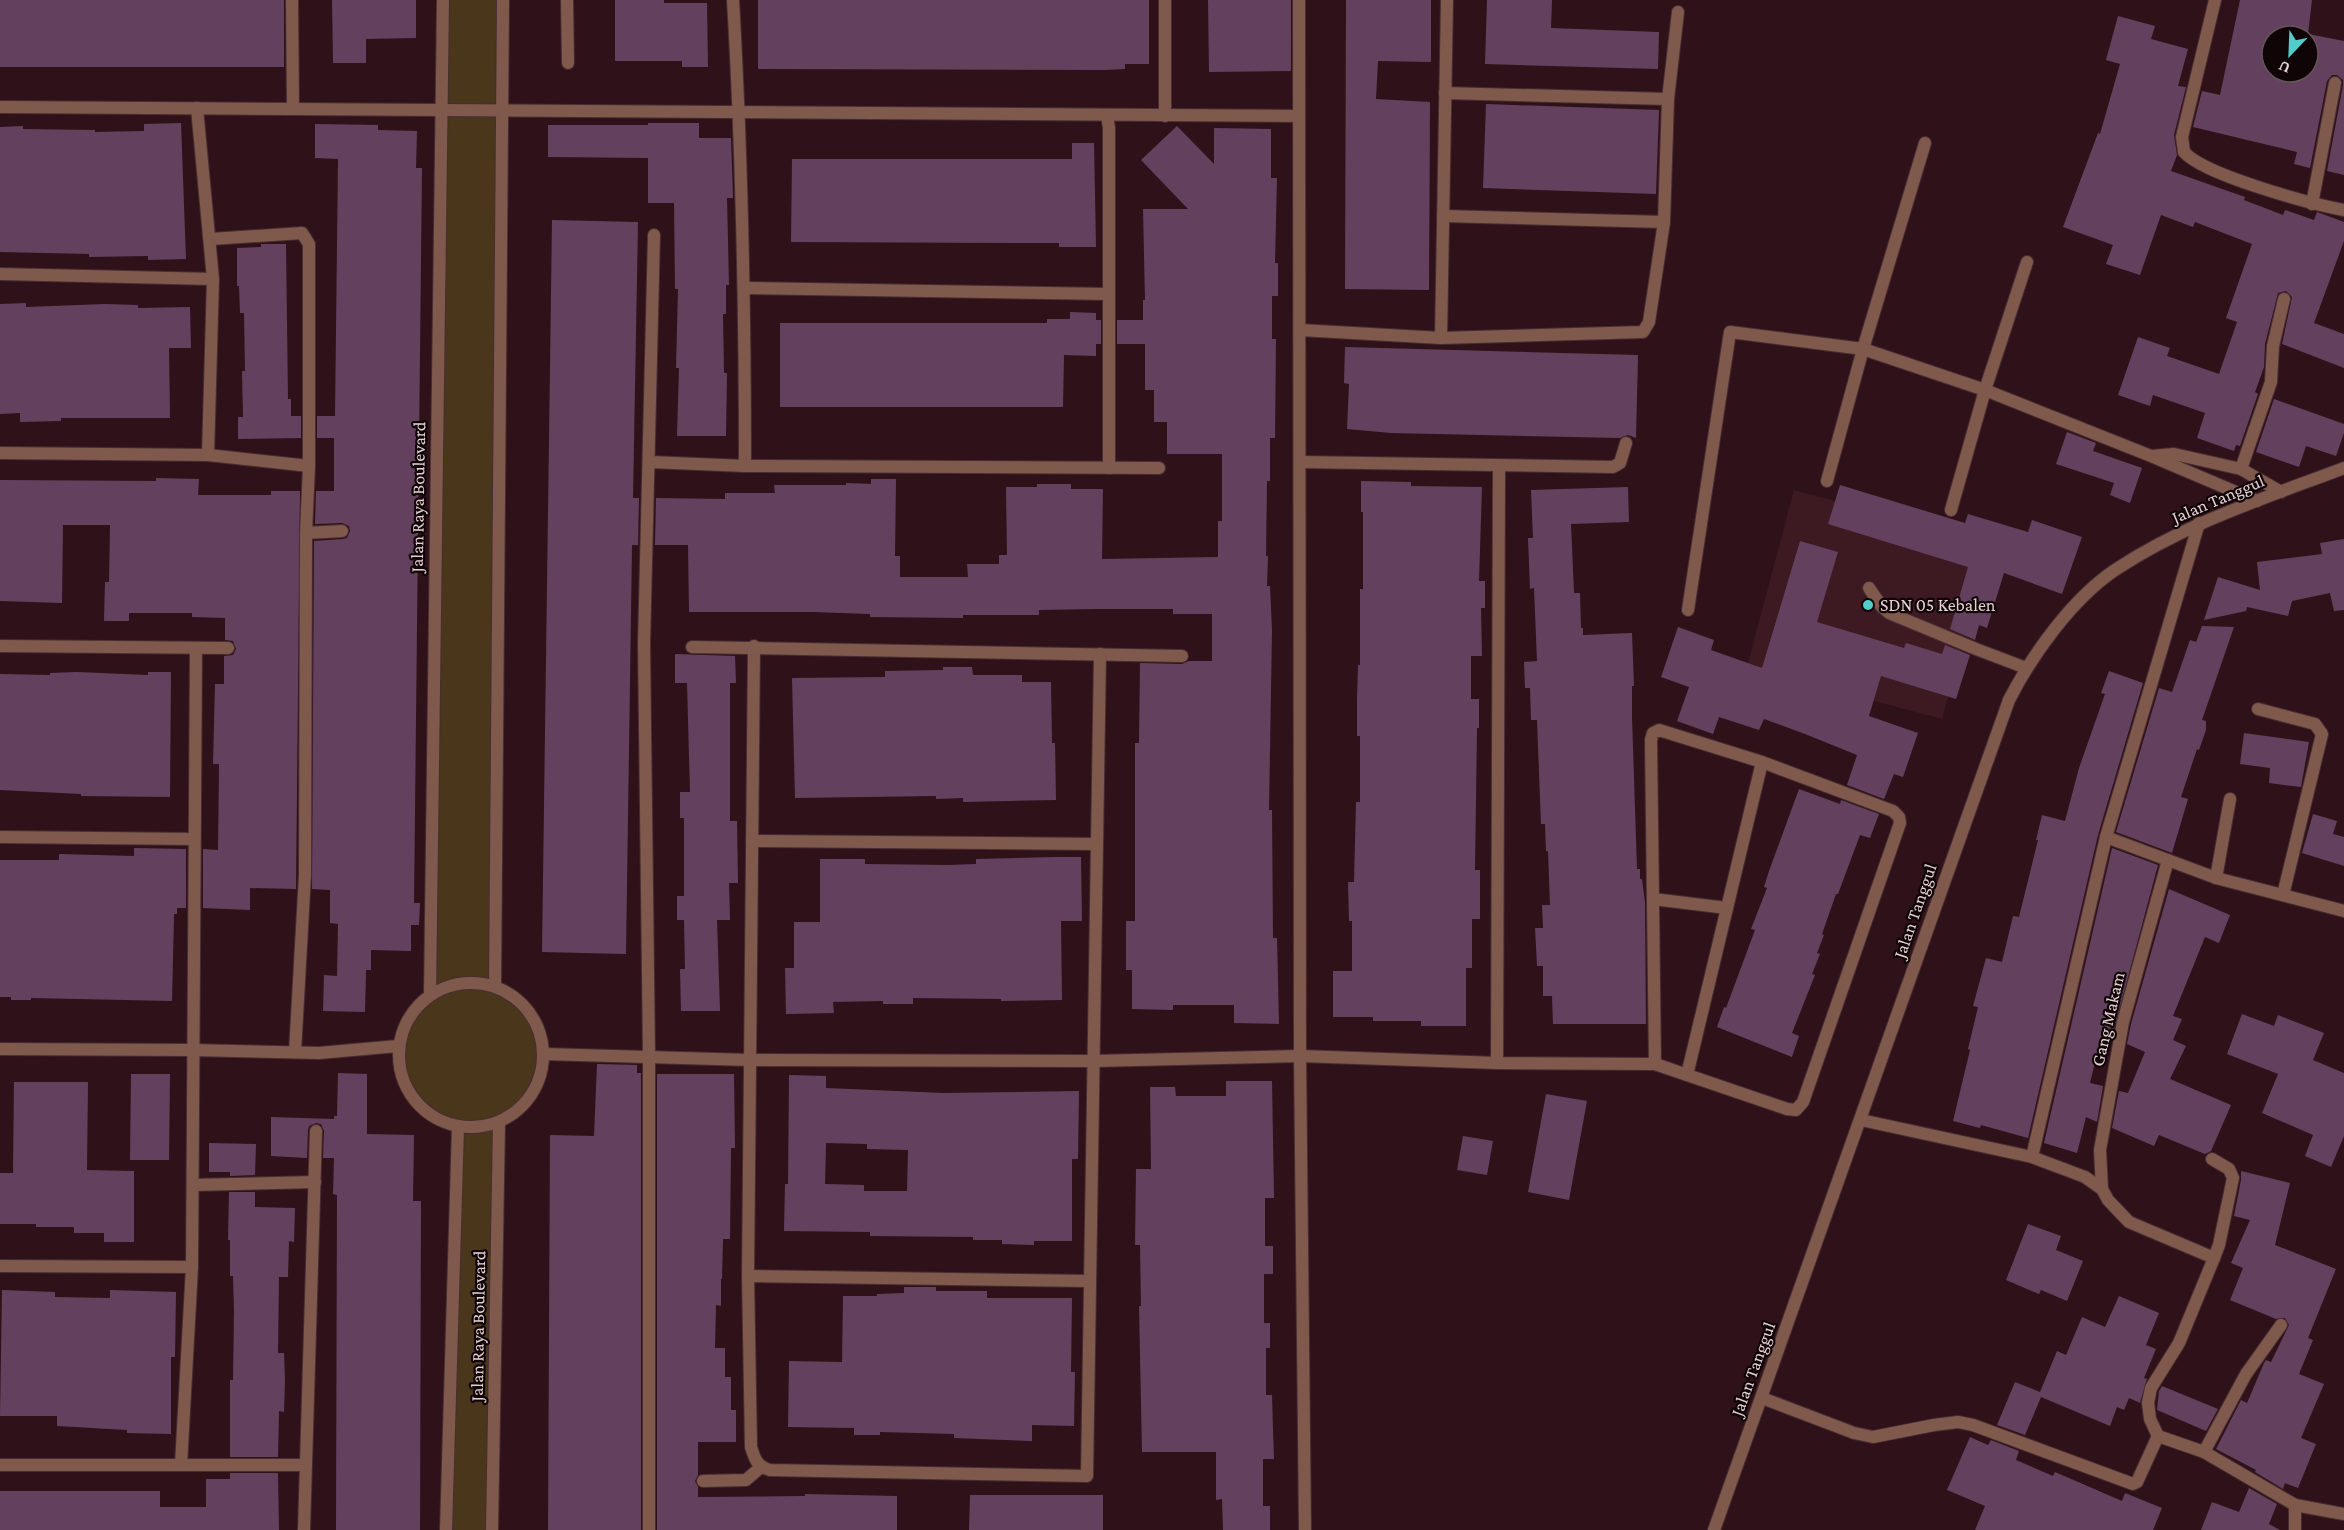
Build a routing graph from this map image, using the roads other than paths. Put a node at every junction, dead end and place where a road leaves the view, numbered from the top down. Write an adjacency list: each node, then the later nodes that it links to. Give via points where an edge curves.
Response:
1 (292, 0): 17 (street)
2 (443, 0): 18 (street, Jalan Raya Boulevard)
3 (503, 0): 19 (street)
4 (567, 0): 11 (street)
5 (733, 0): 20 (street)
6 (1165, 0): 22 (street)
7 (1299, 0): 23 (street)
8 (1447, 0): 13 (street)
9 (2215, 0): 25 (street, via 2182,137 2184,152 2199,164)
10 (1678, 12): 14 (street)
11 (568, 63)
12 (2335, 83): 25 (street)
13 (1445, 93): 14 (street); 27 (street)
14 (1668, 99): 28 (street)
15 (0, 107): 16 (street)
16 (197, 108): 17 (street); 30 (street)
17 (293, 109): 18 (street)
18 (441, 111): 19 (street); 86 (street, Jalan Raya Boulevard)
19 (502, 111): 20 (street); 85 (street)
20 (740, 112): 21 (street); 34 (street)
21 (1107, 115): 22 (street); 35 (street)
22 (1165, 116): 23 (street)
23 (1299, 116): 37 (street)
24 (1925, 143): 39 (street)
25 (2312, 204): 26 (street)
26 (2344, 210)
27 (1443, 216): 28 (street); 38 (street)
28 (1665, 222): 38 (street, via 1649,322 1643,332)
29 (654, 235): 45 (street)
30 (211, 239): 33 (street); 47 (street, via 302,234 308,240)
31 (2027, 261): 40 (street)
32 (0, 274): 33 (street)
33 (213, 279): 43 (street)
34 (745, 288): 35 (street); 48 (street)
35 (1108, 294): 50 (street)
36 (2284, 299): 53 (street, via 2273,346 2271,382)
37 (1300, 330): 38 (street); 46 (street)
38 (1441, 338)
39 (1863, 349): 40 (street); 54 (street); 62 (street, via 1730,332)
40 (1985, 390): 44 (street); 57 (street)
41 (1626, 443): 49 (street, via 1620,463 1613,467)
42 (0, 453): 43 (street)
43 (208, 455): 47 (street)
44 (2151, 456): 53 (street, via 2174,454); 56 (street)
45 (650, 462): 48 (street); 92 (street, via 644,644)
46 (1300, 462): 49 (street); 93 (street)
47 (309, 466): 60 (street)
48 (745, 466): 50 (street)
49 (1499, 466): 96 (street)
50 (1109, 468): 51 (street)
51 (1159, 468)
52 (2344, 468): 55 (street, Jalan Tanggul)
53 (2241, 469): 55 (street)
54 (1827, 481)
55 (2281, 492): 56 (street, Jalan Tanggul)
56 (2257, 501): 58 (street, Jalan Tanggul)
57 (1951, 510)
58 (2199, 523): 70 (street, Jalan Tanggul, via 2114,571 2073,608); 75 (street)
59 (342, 531): 60 (street)
60 (306, 533): 90 (street, via 305,875)
61 (1869, 588): 70 (street, via 1889,613)
62 (1688, 610)
63 (0, 646): 66 (street)
64 (754, 646): 65 (street); 68 (street); 77 (street)
65 (692, 647)
66 (196, 648): 67 (street); 76 (street)
67 (228, 648)
68 (1100, 654): 69 (street); 78 (street)
69 (1182, 656)
70 (2026, 668): 99 (street, Jalan Tanggul, via 2008,700)
71 (2258, 709): 81 (street, via 2315,724 2322,734)
72 (1762, 762): 82 (street, via 1659,730 1653,733); 83 (street); 98 (street, via 1893,811 1900,823 1803,1102 1796,1110 1787,1109)
73 (2230, 799): 80 (street)
74 (0, 837): 76 (street)
75 (2106, 837): 79 (street); 103 (street)
76 (194, 839): 89 (street)
77 (752, 841): 78 (street); 94 (street)
78 (1097, 844): 95 (street)
79 (2168, 860): 80 (street); 107 (street, Gang Makam, via 2123,1022 2100,1150)
80 (2216, 878): 81 (street)
81 (2283, 895): 84 (street)
82 (1653, 899): 83 (street); 97 (street)
83 (1727, 908): 98 (street)
84 (2344, 911)
85 (495, 986): 86 (street, via 462,982); 91 (street, via 521,1002 538,1025)
86 (430, 994): 87 (street, via 408,1016)
87 (398, 1046): 90 (street); 101 (street, via 403,1082 408,1090 425,1112)
88 (0, 1049): 89 (street)
89 (192, 1050): 90 (street); 106 (street)
90 (295, 1052)
91 (544, 1054): 92 (street); 100 (street, via 532,1095)
92 (650, 1055): 94 (street); 127 (street)
93 (1300, 1056): 95 (street); 96 (street); 128 (street)
94 (750, 1060): 95 (street); 111 (street)
95 (1094, 1061): 112 (street)
96 (1497, 1063): 97 (street)
97 (1655, 1064): 98 (street)
98 (1687, 1075)
99 (1861, 1120): 103 (street); 114 (street, Jalan Tanggul)
100 (499, 1123): 101 (street); 126 (street, Jalan Raya Boulevard)
101 (458, 1127): 125 (street, Jalan Raya Boulevard)
102 (316, 1131): 105 (street)
103 (2032, 1157): 107 (street, via 2085,1177)
104 (2212, 1159): 108 (street, via 2229,1169 2233,1178)
105 (315, 1182): 106 (street); 119 (street)
106 (192, 1185): 110 (street)
107 (2102, 1189): 108 (street, via 2129,1222)
108 (2214, 1258): 115 (street, via 2179,1343 2151,1388 2150,1419)
109 (0, 1266): 110 (street)
110 (192, 1267): 118 (street)
111 (748, 1276): 112 (street); 120 (street, via 751,1447)
112 (1090, 1281): 120 (street, via 1087,1476)
113 (2281, 1325): 116 (street, via 2246,1374)
114 (1762, 1398): 115 (street, via 1873,1437 1958,1422 1973,1425 2133,1484); 129 (street, Jalan Tanggul)
115 (2158, 1436): 116 (street)
116 (2204, 1452): 122 (street)
117 (0, 1465): 118 (street)
118 (181, 1465): 119 (street)
119 (305, 1465): 124 (street)
120 (761, 1467): 121 (street, via 746,1480)
121 (703, 1481)
122 (2295, 1505): 123 (street); 130 (street)
123 (2344, 1514)
124 (304, 1530)
125 (446, 1530)
126 (492, 1530)
127 (649, 1530)
128 (1305, 1530)
129 (1714, 1530)
130 (2295, 1530)

